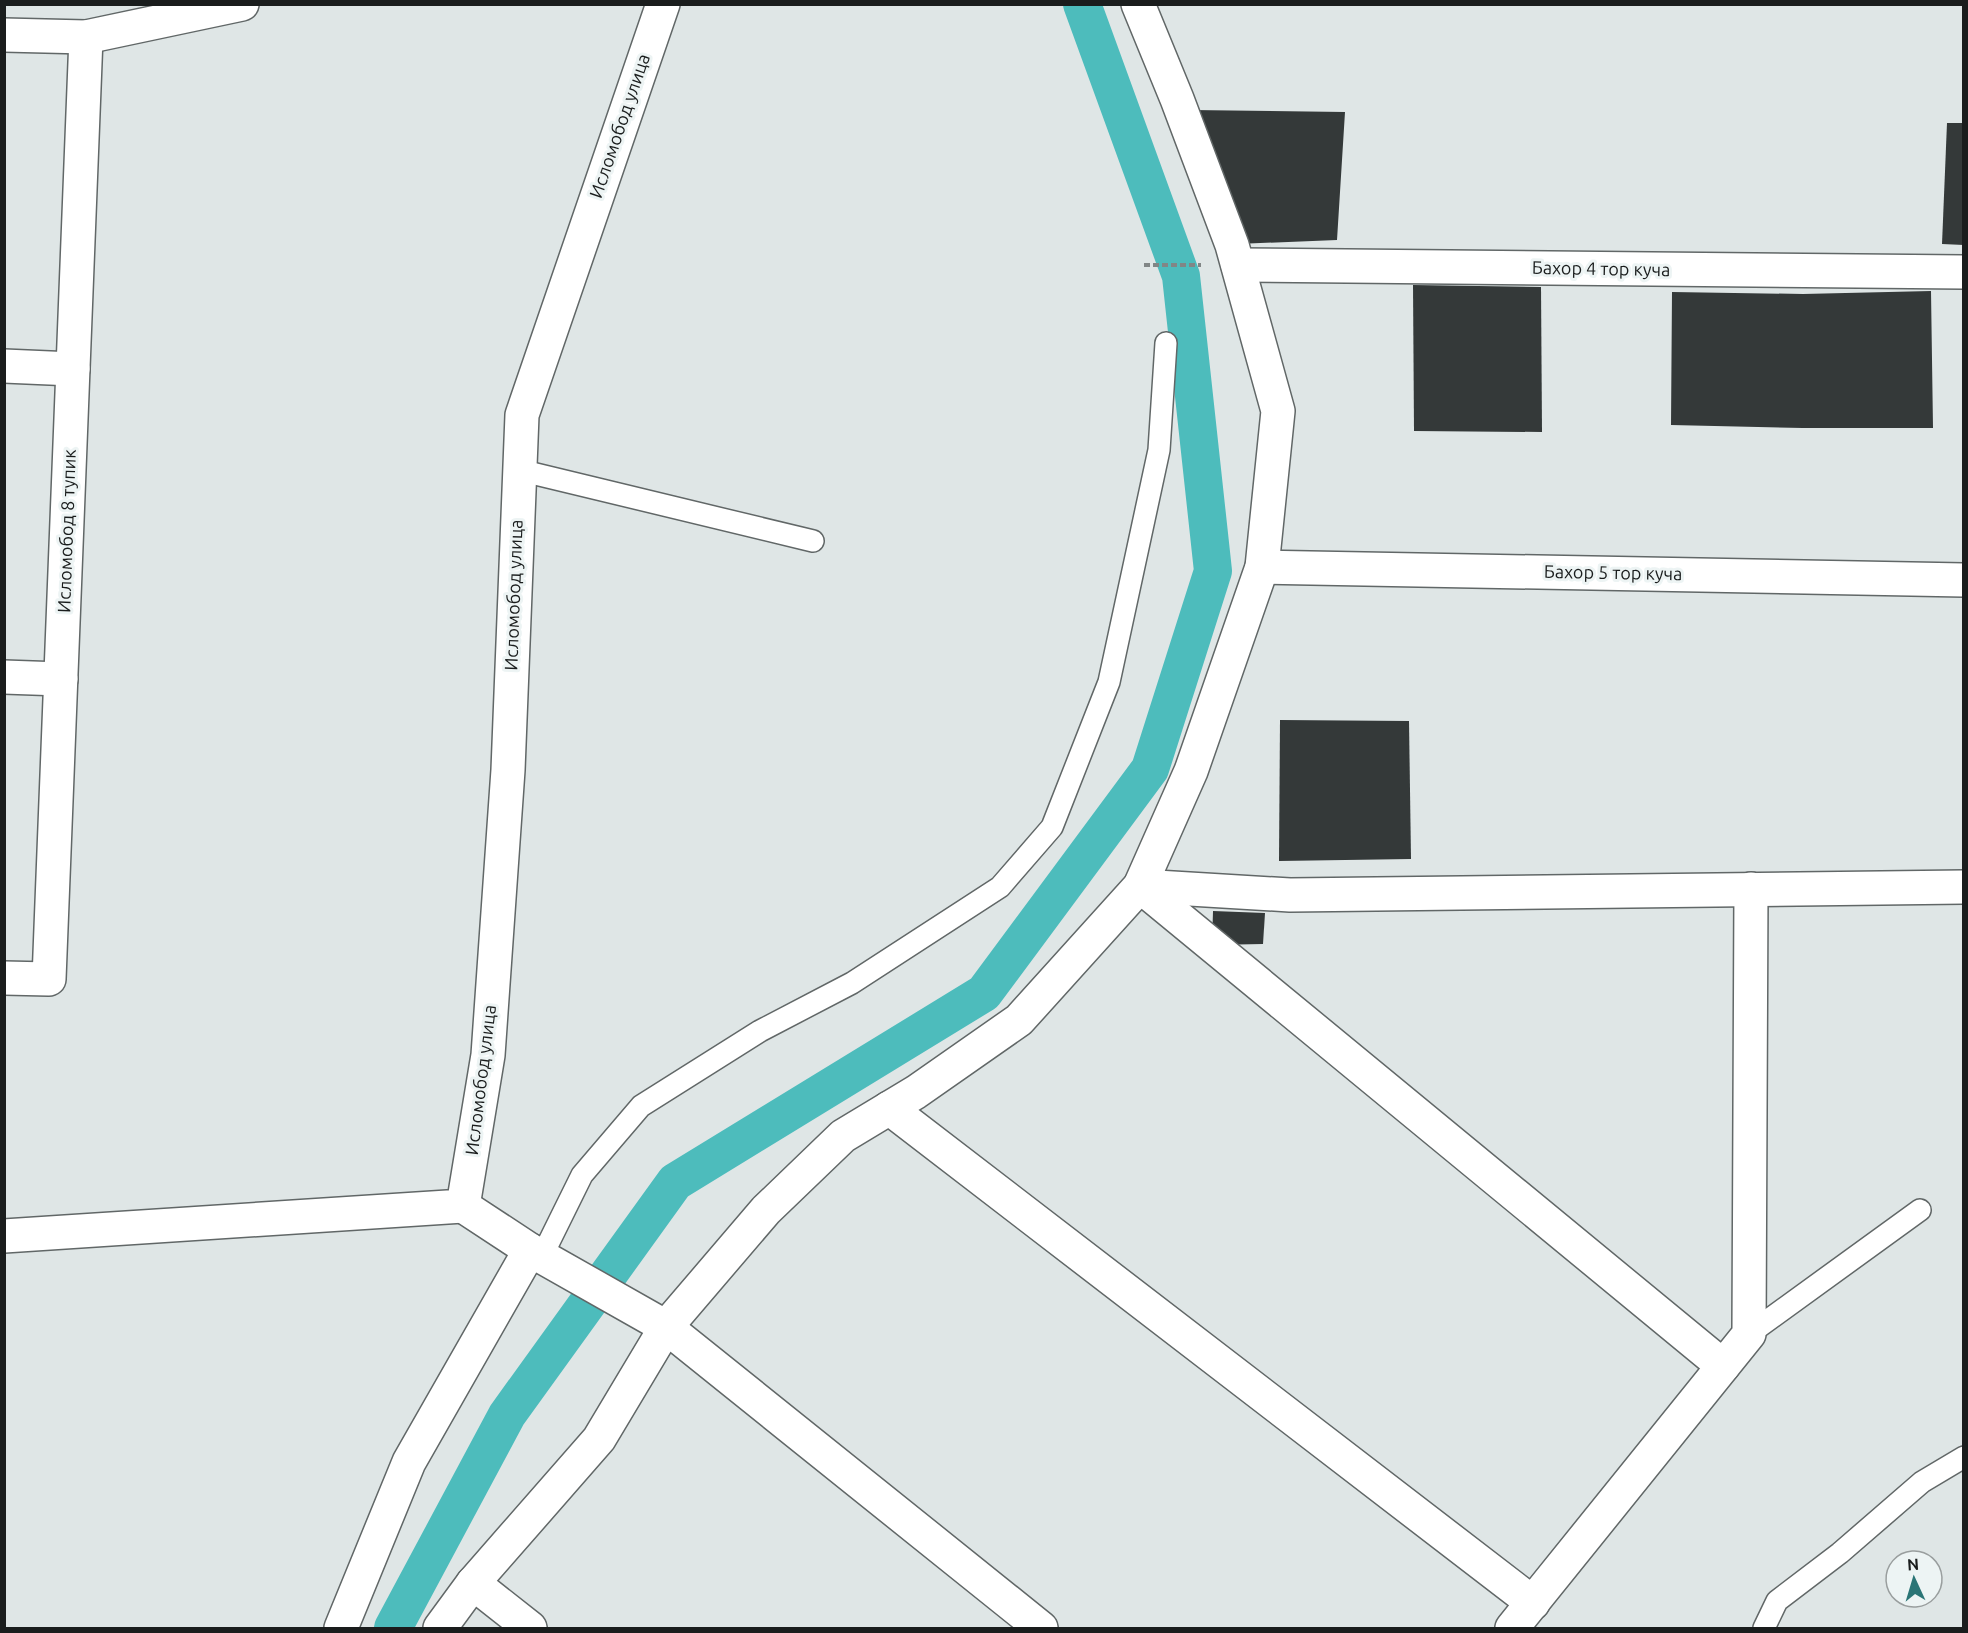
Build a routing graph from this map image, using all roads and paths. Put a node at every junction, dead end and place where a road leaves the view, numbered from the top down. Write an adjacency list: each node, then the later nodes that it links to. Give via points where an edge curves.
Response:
1 (242, 4): 5 (street)
2 (663, 4): 12 (street, Исломобод улица, via 522,415)
3 (1138, 4): 7 (street)
4 (4, 35): 5 (street)
5 (86, 38): 11 (street, Исломобод 8 тупик)
6 (1144, 265): 7 (path)
7 (1238, 265): 8 (street, Бахор 4 тор куча); 14 (street, via 1278,411)
8 (1964, 272)
9 (1166, 343): 26 (lane, via 1159,450 1109,682 1052,827 1000,887 852,983 760,1031 641,1106 582,1175)
10 (4, 366): 11 (street)
11 (73, 369): 17 (street, Исломобод 8 тупик)
12 (519, 470): 13 (lane); 23 (street, Исломобод улица, via 508,770 488,1056)
13 (813, 541)
14 (1262, 567): 15 (street, Бахор 5 тор куча); 18 (street, via 1191,771)
15 (1964, 580)
16 (4, 677): 17 (street)
17 (61, 679): 21 (street, Исломобод 8 тупик, via 49,979)
18 (1140, 886): 20 (street, via 1290,895); 22 (street, via 1019,1020); 29 (street)
19 (1964, 887): 20 (street)
20 (1750, 889): 28 (street)
21 (4, 978)
22 (889, 1108): 27 (street, via 843,1136 766,1210); 32 (street)
23 (463, 1206): 25 (street); 26 (street)
24 (1920, 1210): 28 (lane)
25 (4, 1236)
26 (535, 1253): 27 (street); 33 (street, via 409,1462)
27 (666, 1327): 31 (street, via 599,1438); 36 (street)
28 (1749, 1334): 29 (street)
29 (1723, 1366): 32 (street)
30 (1964, 1457): 38 (lane, via 1922,1482 1777,1601)
31 (473, 1583): 34 (street); 35 (street)
32 (1533, 1603): 37 (street)
33 (341, 1629)
34 (440, 1629)
35 (530, 1629)
36 (1041, 1629)
37 (1512, 1629)
38 (1764, 1629)

